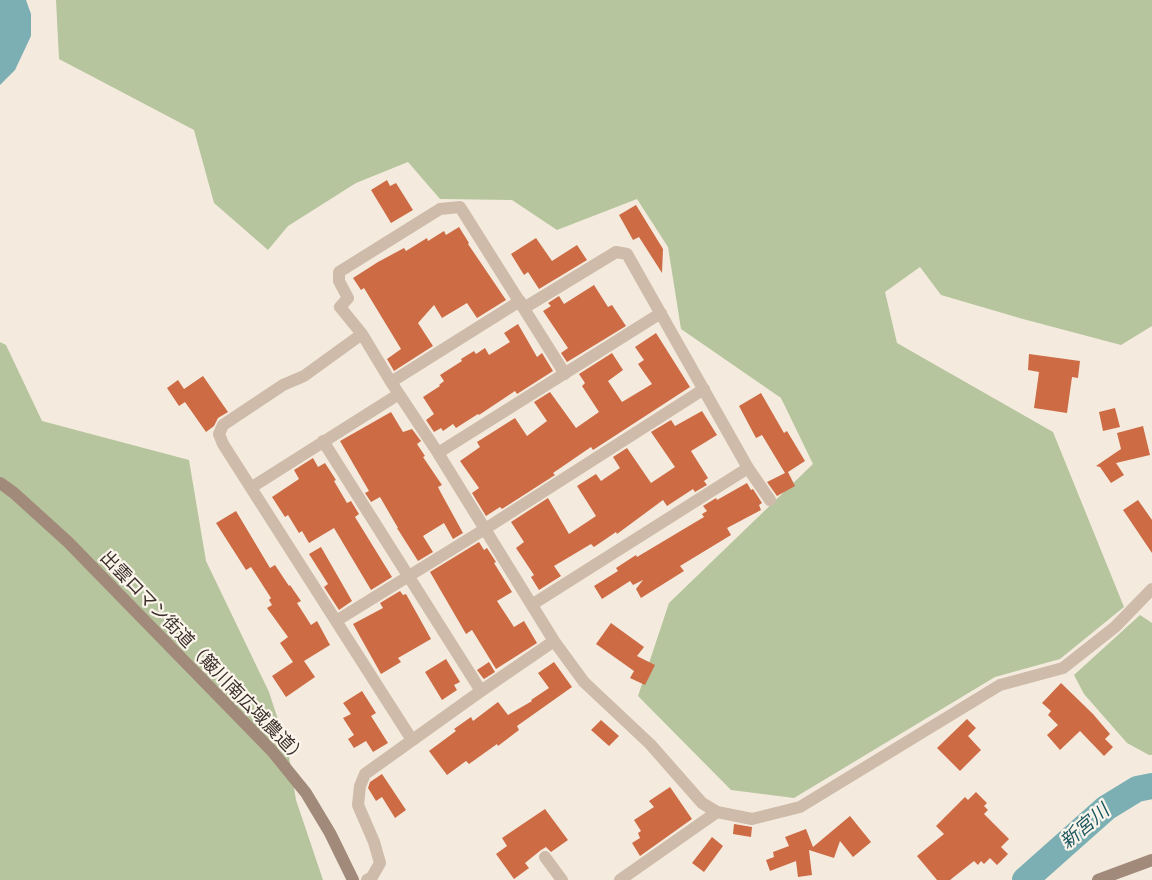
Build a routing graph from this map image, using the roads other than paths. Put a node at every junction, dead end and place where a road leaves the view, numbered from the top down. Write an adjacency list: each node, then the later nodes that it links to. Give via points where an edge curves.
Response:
1 (522, 305): 2 (street, via 616,252 626,254); 3 (street, via 460,207 440,209 340,272 339,281 348,298 340,307); 4 (street); 5 (street)
2 (661, 313): 4 (street); 6 (street)
3 (362, 334): 5 (street); 12 (street, via 304,376 284,384 223,425 219,434 223,444)
4 (565, 374): 9 (street)
5 (391, 382): 7 (street)
6 (704, 389): 10 (street); 14 (street)
7 (399, 394): 8 (street); 9 (street)
8 (322, 441): 12 (street); 15 (street)
9 (438, 453): 14 (street)
10 (748, 468): 13 (street); 17 (street)
11 (0, 483): 25 (street, 出雲ロマン街道（簸川南広域農道）, via 68,542 272,751 306,793)
12 (252, 487): 18 (street)
13 (770, 500)
14 (485, 529): 15 (street); 17 (street)
15 (408, 576): 18 (street); 20 (street)
16 (1152, 589): 22 (street, via 1115,627 1062,668 1000,685 800,807 752,819)
17 (532, 604): 19 (street)
18 (336, 621): 21 (street)
19 (554, 641): 20 (street); 22 (street, via 584,682 650,744 702,802)
20 (481, 690): 21 (street)
21 (412, 740): 26 (street, via 365,774 360,786 358,804 380,863)
22 (718, 812): 28 (street)
23 (545, 858): 27 (street)
24 (1152, 860): 29 (street)
25 (353, 880)
26 (367, 880)
27 (562, 880)
28 (620, 880)
29 (1098, 880)

